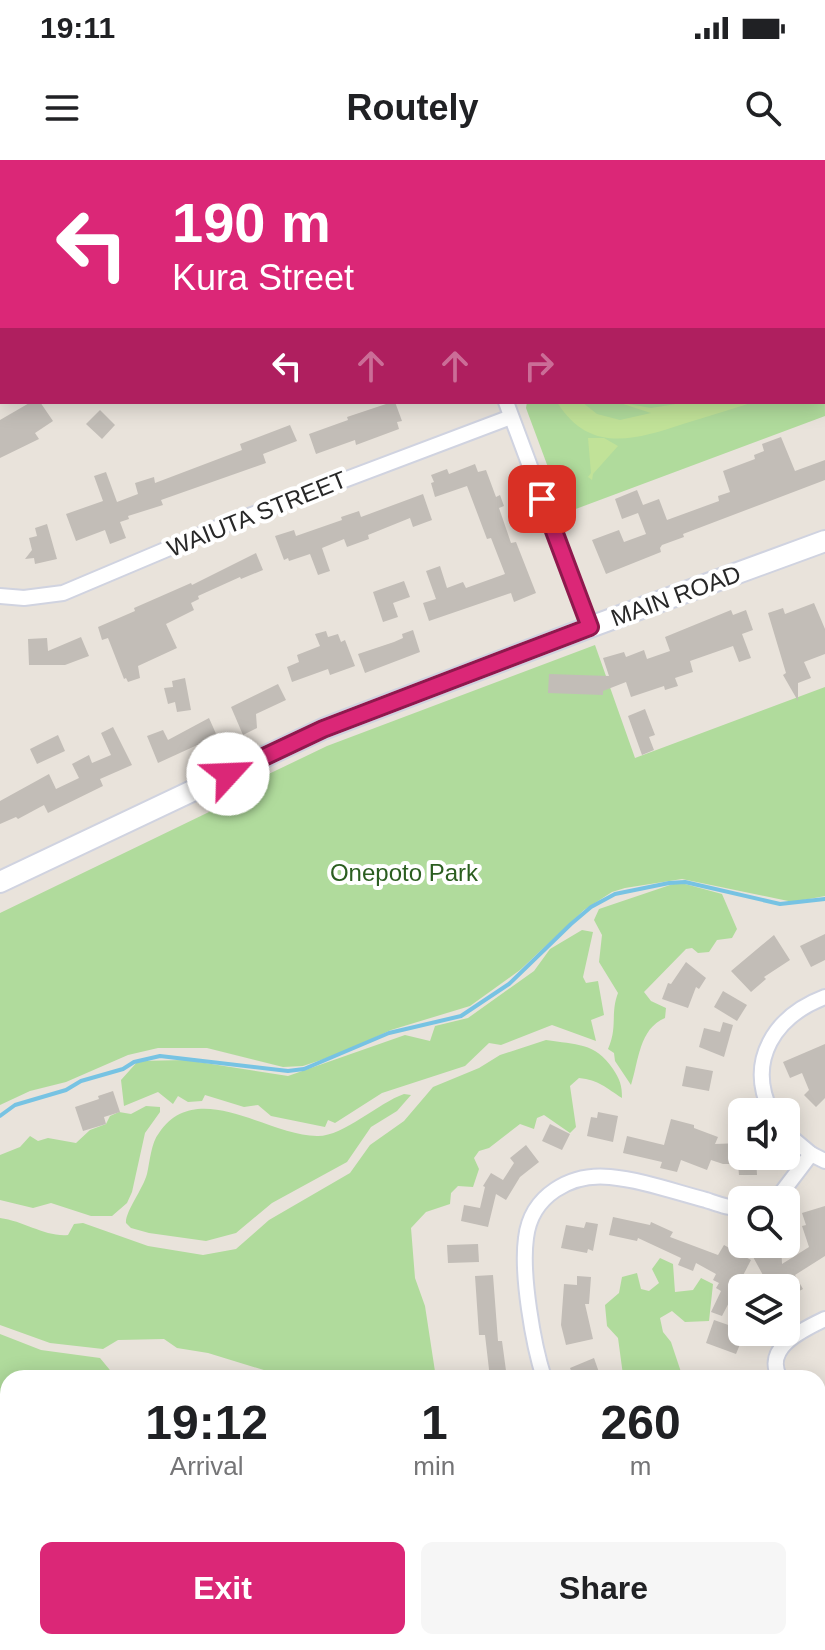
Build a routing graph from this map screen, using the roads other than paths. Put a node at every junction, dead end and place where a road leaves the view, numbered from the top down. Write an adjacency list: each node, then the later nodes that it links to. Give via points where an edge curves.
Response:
1 (507, 404): 2 (street)
2 (511, 417): 4 (street, WAIUTA STREET, via 217,528 63,593); 5 (street)
3 (825, 541): 5 (main road, MAIN ROAD)
4 (0, 596)
5 (590, 627): 6 (main road, MAIN ROAD, via 323,729)
6 (0, 882)
7 (825, 997): 8 (street, via 788,1017 766,1048 761,1071)
8 (766, 1098)
9 (800, 1145): 10 (street)
10 (811, 1154): 11 (street); 12 (street)
11 (825, 1161)
12 (787, 1186)
13 (728, 1205): 15 (street, via 612,1177 577,1177 552,1191 535,1212 526,1237)
14 (825, 1319): 16 (street, via 783,1344)
15 (541, 1370)
16 (776, 1370)

